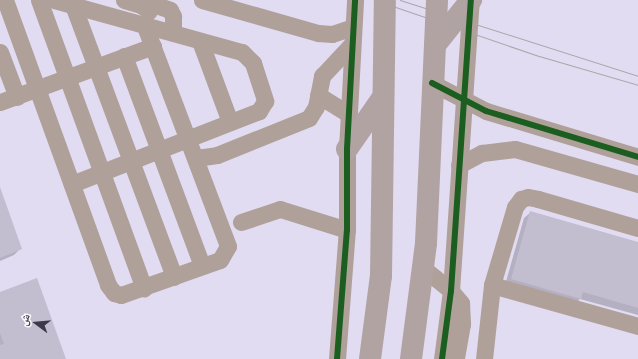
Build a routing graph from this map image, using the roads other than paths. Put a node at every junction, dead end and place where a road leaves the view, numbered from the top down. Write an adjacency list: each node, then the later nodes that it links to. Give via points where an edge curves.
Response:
1 (4, 0): 11 (street)
2 (39, 0): 21 (street)
3 (54, 0): 10 (street)
4 (124, 0): 13 (street, via 141,5)
5 (202, 0): 14 (street, via 318,33 339,32)
6 (355, 0): 14 (street)
7 (385, 0): 25 (main road)
8 (438, 0): 16 (main road)
9 (471, 0): 16 (main road); 27 (street)
10 (73, 5): 12 (street); 20 (street)
11 (5, 19): 23 (street)
12 (145, 26): 13 (street); 17 (street)
13 (173, 26): 15 (street)
14 (352, 36): 24 (street, via 325,73); 29 (street)
15 (200, 41): 30 (street); 30 (street, via 242,52 253,63 265,96 264,106 259,112)
16 (435, 45): 22 (main road)
17 (153, 46): 19 (street); 31 (street)
18 (0, 52): 26 (street)
19 (124, 56): 20 (street); 33 (street)
20 (96, 67): 21 (street); 36 (street)
21 (67, 78): 23 (street); 38 (street)
22 (432, 83): 27 (street); 45 (main road)
23 (37, 90): 26 (street); 39 (street)
24 (318, 95): 29 (street); 35 (street, via 313,113 304,122 217,156)
25 (383, 97): 32 (main road); 52 (main road, via 381,276)
26 (17, 98): 28 (street)
27 (464, 101): 34 (street, via 498,116); 37 (street)
28 (0, 102)
29 (348, 114): 32 (street)
30 (230, 122): 31 (street)
31 (188, 138): 33 (street); 35 (street)
32 (347, 149): 43 (street)
33 (159, 150): 36 (street); 44 (street)
34 (638, 157)
35 (196, 158): 44 (street, via 228,246 220,260)
36 (131, 161): 38 (street); 46 (street)
37 (459, 165): 40 (street, via 482,153 515,149); 49 (street)
38 (101, 173): 39 (street); 48 (street)
39 (72, 184): 48 (street, via 110,290 122,295)
40 (638, 184)
41 (242, 226): 43 (street, via 294,212)
42 (638, 228): 47 (street, via 538,199 521,199 515,207)
43 (347, 230): 51 (street)
44 (202, 266): 46 (street)
45 (423, 268): 49 (street); 53 (main road)
46 (174, 277): 48 (street)
47 (492, 285): 50 (street); 56 (street)
48 (144, 288)
49 (450, 291): 54 (street); 55 (street, via 461,303 462,314)
50 (638, 326)
51 (337, 359)
52 (370, 359)
53 (411, 359)
54 (442, 359)
55 (456, 359)
56 (484, 359)

